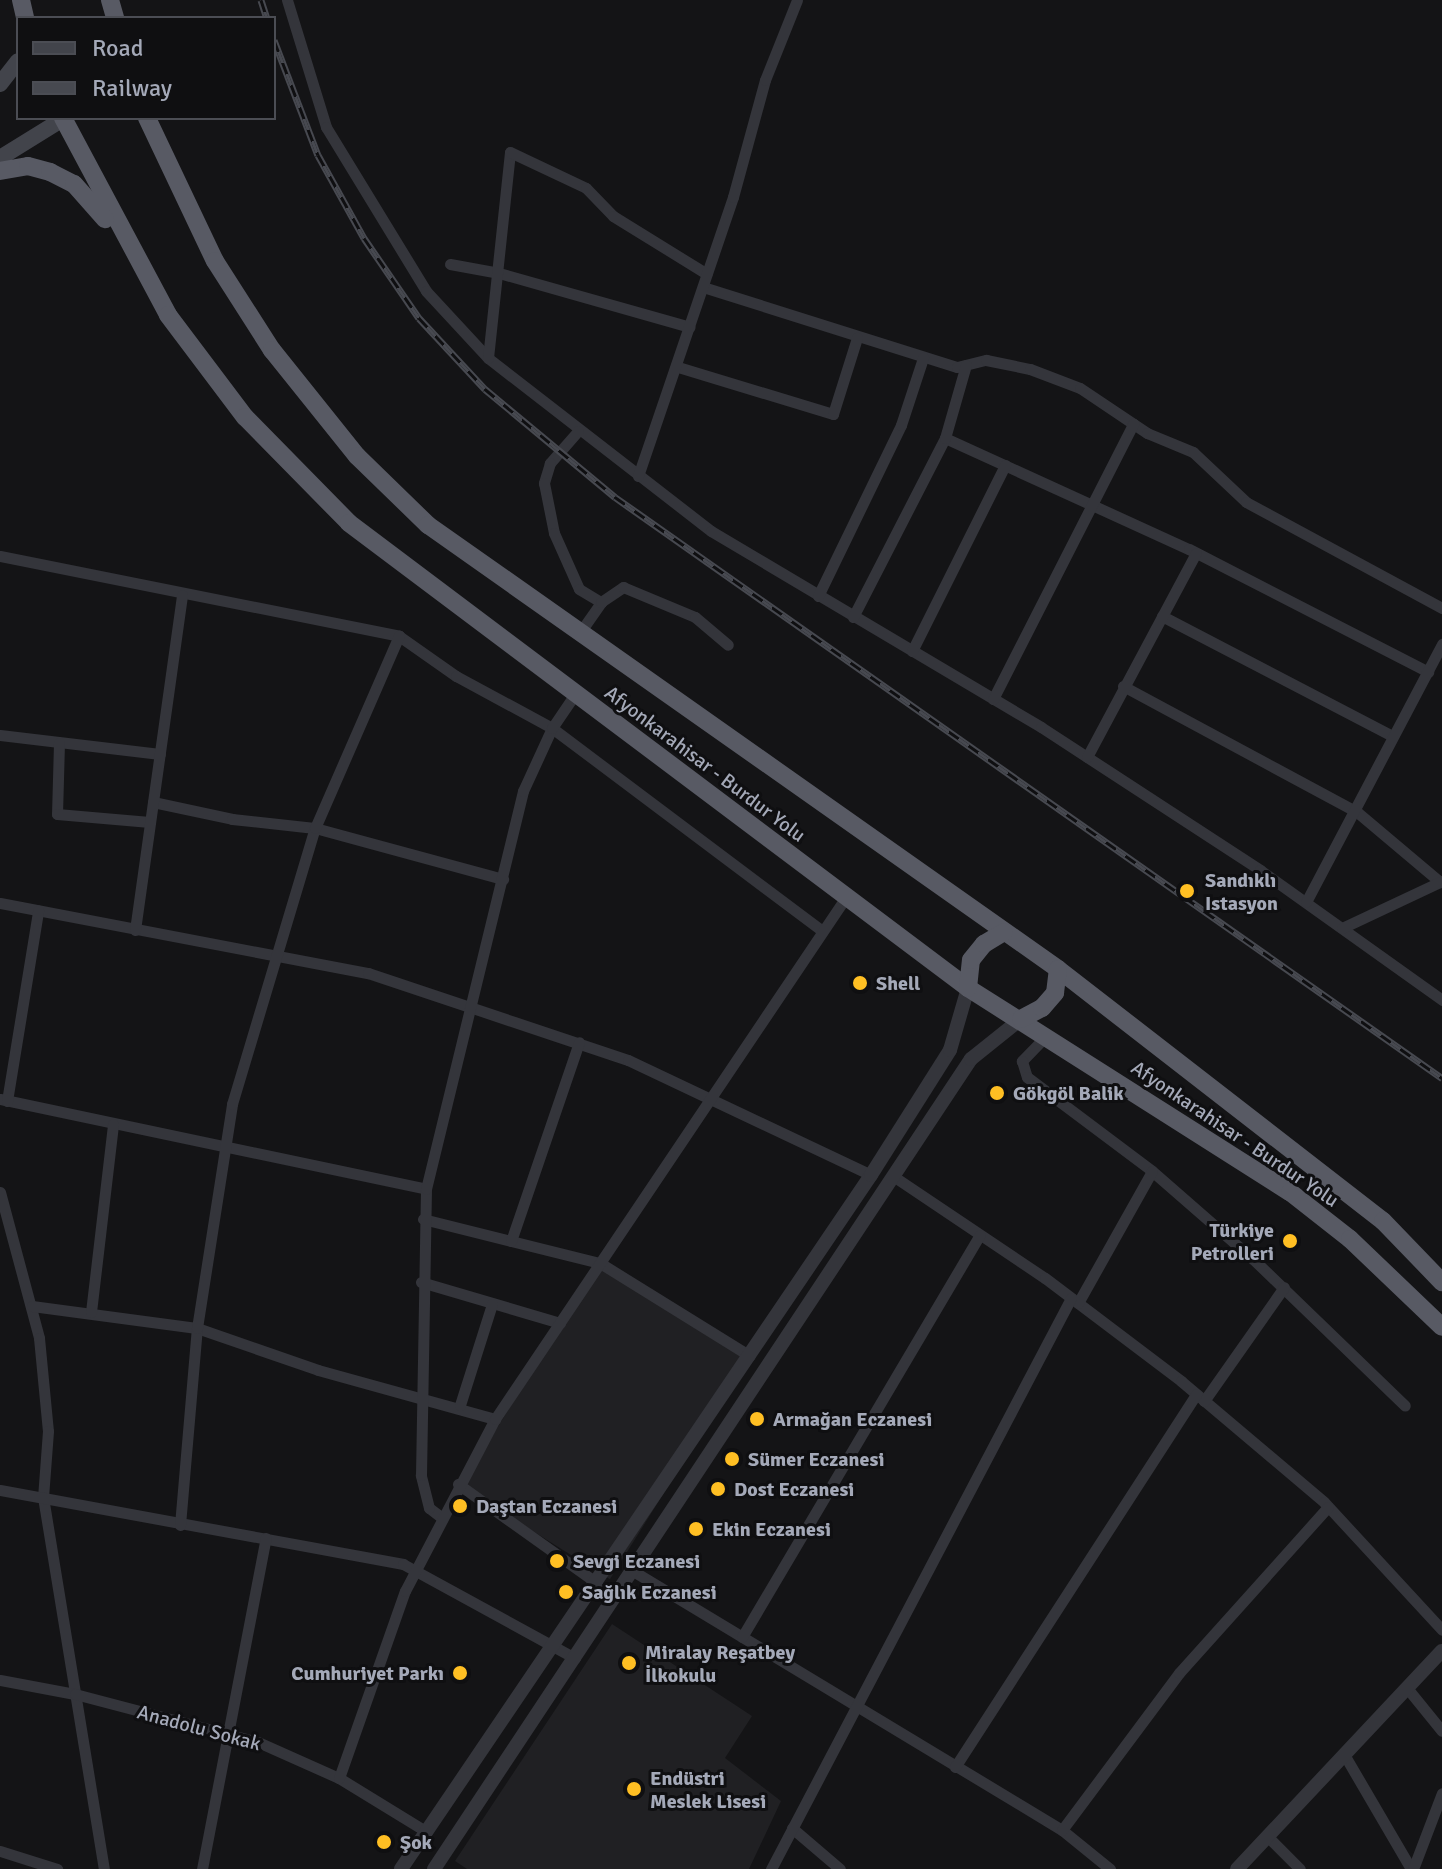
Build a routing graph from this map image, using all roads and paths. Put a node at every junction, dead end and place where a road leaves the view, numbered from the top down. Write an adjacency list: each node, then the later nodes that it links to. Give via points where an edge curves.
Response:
1 (287, 0): 17 (street, via 326,127 426,291)
2 (797, 0): 13 (street, via 765,80)
3 (10, 64): 4 (main road)
4 (0, 84)
5 (61, 120): 8 (main road)
6 (65, 120): 10 (highway, Afyonkarahisar - Burdur Yolu)
7 (148, 120): 35 (highway, Afyonkarahisar - Burdur Yolu, via 215,261 316,409 428,525)
8 (0, 158)
9 (0, 171): 10 (highway, via 28,166 74,184)
10 (122, 238): 42 (highway, Afyonkarahisar - Burdur Yolu, via 168,315 292,470 399,563)
11 (450, 264): 12 (street)
12 (499, 273): 13 (street, via 510,152 586,188 613,216); 15 (street); 17 (street)
13 (707, 274): 14 (street)
14 (703, 287): 15 (street); 16 (street)
15 (690, 327): 20 (street)
16 (857, 338): 18 (street); 20 (street, via 833,414)
17 (488, 358): 22 (street)
18 (923, 358): 19 (street); 30 (street, via 901,425)
19 (966, 365): 21 (street, via 986,360 1030,369 1080,388); 23 (street)
20 (678, 367): 25 (street)
21 (1133, 424): 26 (street); 32 (street, via 1193,452 1246,502)
22 (578, 431): 25 (street); 31 (street, via 550,463 544,483 554,533 579,589)
23 (945, 438): 24 (street); 34 (street)
24 (1005, 465): 26 (street); 39 (street)
25 (638, 476): 30 (street, via 711,531)
26 (1094, 506): 27 (street); 43 (street)
27 (1196, 553): 33 (street); 40 (street)
28 (0, 556): 29 (street)
29 (182, 595): 36 (street); 48 (street)
30 (818, 596): 34 (street)
31 (601, 602): 35 (street); 38 (street, via 623,587 695,617)
32 (1442, 608)
33 (1162, 616): 41 (street); 46 (street)
34 (853, 617): 39 (street)
35 (581, 631): 63 (highway, Afyonkarahisar - Burdur Yolu)
36 (399, 636): 44 (street, via 456,676); 53 (street)
37 (1442, 644): 40 (street)
38 (728, 645)
39 (912, 651): 43 (street)
40 (1428, 672): 46 (street)
41 (1123, 686): 49 (street); 51 (street)
42 (575, 694): 44 (street); 56 (highway, Afyonkarahisar - Burdur Yolu)
43 (993, 699): 49 (street)
44 (552, 728): 54 (street, via 523,791); 62 (street)
45 (0, 735): 47 (street)
46 (1393, 736): 51 (street)
47 (59, 743): 48 (street); 52 (street, via 57,814)
48 (160, 754): 50 (street)
49 (1087, 757): 57 (street)
50 (153, 802): 52 (street); 53 (street, via 232,819)
51 (1357, 812): 55 (street); 57 (street)
52 (150, 822): 61 (street)
53 (315, 828): 54 (street); 64 (street)
54 (503, 879): 68 (street)
55 (1441, 881): 60 (street)
56 (846, 897): 62 (street); 66 (highway, Afyonkarahisar - Burdur Yolu)
57 (1306, 902): 60 (street)
58 (0, 903): 59 (street)
59 (38, 911): 61 (street); 72 (street)
60 (1342, 928): 67 (street)
61 (135, 930): 64 (street)
62 (822, 931): 73 (street)
63 (1004, 932): 65 (highway, Afyonkarahisar - Burdur Yolu); 66 (highway, via 971,960)
64 (273, 954): 68 (street, via 368,973); 75 (street)
65 (1058, 969): 69 (highway, via 1055,993 1042,1008); 86 (highway, Afyonkarahisar - Burdur Yolu, via 1383,1221)
66 (968, 988): 69 (highway, Afyonkarahisar - Burdur Yolu); 77 (street, via 950,1050)
67 (1442, 1000)
68 (468, 1006): 71 (street); 79 (street)
69 (1021, 1019): 70 (highway, Afyonkarahisar - Burdur Yolu); 78 (street, via 971,1059)
70 (1046, 1036): 76 (street, via 1022,1061 1027,1077); 93 (highway, Afyonkarahisar - Burdur Yolu, via 1290,1192 1350,1239)
71 (579, 1042): 73 (street, via 628,1060); 83 (street)
72 (4, 1100): 74 (street)
73 (707, 1101): 77 (street); 84 (street)
74 (113, 1124): 75 (street); 91 (street)
75 (225, 1149): 79 (street); 94 (street)
76 (1152, 1171): 87 (street); 88 (street)
77 (871, 1175): 95 (street)
78 (896, 1178): 82 (street); 109 (street)
79 (426, 1189): 81 (street)
80 (0, 1192): 90 (street)
81 (423, 1219): 83 (street); 85 (street)
82 (980, 1235): 88 (street); 112 (street)
83 (511, 1241): 84 (street)
84 (600, 1263): 92 (street); 95 (street)
85 (421, 1282): 89 (street); 96 (street)
86 (1442, 1282)
87 (1284, 1287): 97 (street); 99 (street)
88 (1074, 1301): 97 (street); 119 (street)
89 (492, 1304): 92 (street); 98 (street)
90 (32, 1306): 91 (street); 103 (street, via 48,1431)
91 (91, 1312): 94 (street)
92 (560, 1323): 100 (street)
93 (1442, 1327)
94 (197, 1328): 96 (street, via 318,1370); 106 (street)
95 (750, 1356): 110 (street)
96 (423, 1395): 98 (street); 105 (street, via 422,1492 429,1508)
97 (1200, 1398): 104 (street); 123 (street)
98 (460, 1405): 100 (street)
99 (1405, 1406)
100 (495, 1419): 101 (street)
101 (458, 1484): 105 (street); 110 (street)
102 (0, 1490): 103 (street)
103 (43, 1497): 106 (street); 118 (street)
104 (1328, 1507): 111 (street); 127 (street, via 1179,1673)
105 (441, 1517): 108 (street)
106 (180, 1525): 107 (street)
107 (266, 1538): 108 (street); 121 (street)
108 (418, 1571): 113 (street); 124 (street, via 405,1591)
109 (633, 1571): 112 (street); 115 (street)
110 (597, 1583): 113 (street)
111 (1442, 1630)
112 (742, 1637): 119 (street)
113 (555, 1646): 115 (street); 128 (street)
114 (1442, 1651): 117 (street)
115 (575, 1658): 131 (street)
116 (0, 1680): 118 (street, Anadolu Sokak)
117 (1407, 1688): 120 (street); 122 (street)
118 (75, 1694): 121 (street, Anadolu Sokak); 134 (street)
119 (855, 1705): 123 (street); 126 (street)
120 (1442, 1731)
121 (228, 1735): 124 (street, Anadolu Sokak, via 258,1742); 135 (street)
122 (1345, 1756): 129 (street); 142 (street)
123 (955, 1767): 127 (street)
124 (339, 1778): 128 (street, Anadolu Sokak)
125 (1442, 1793): 142 (street)
126 (792, 1828): 137 (street); 138 (street)
127 (1062, 1830): 139 (street)
128 (427, 1832): 136 (street)
129 (1268, 1837): 132 (street); 140 (street)
130 (0, 1851): 133 (street)
131 (439, 1867)
132 (1300, 1868): 141 (street)
133 (57, 1869)
134 (104, 1869)
135 (202, 1869)
136 (401, 1869)
137 (771, 1869)
138 (840, 1869)
139 (1110, 1869)
140 (1237, 1869)
141 (1312, 1869)
142 (1412, 1869)

